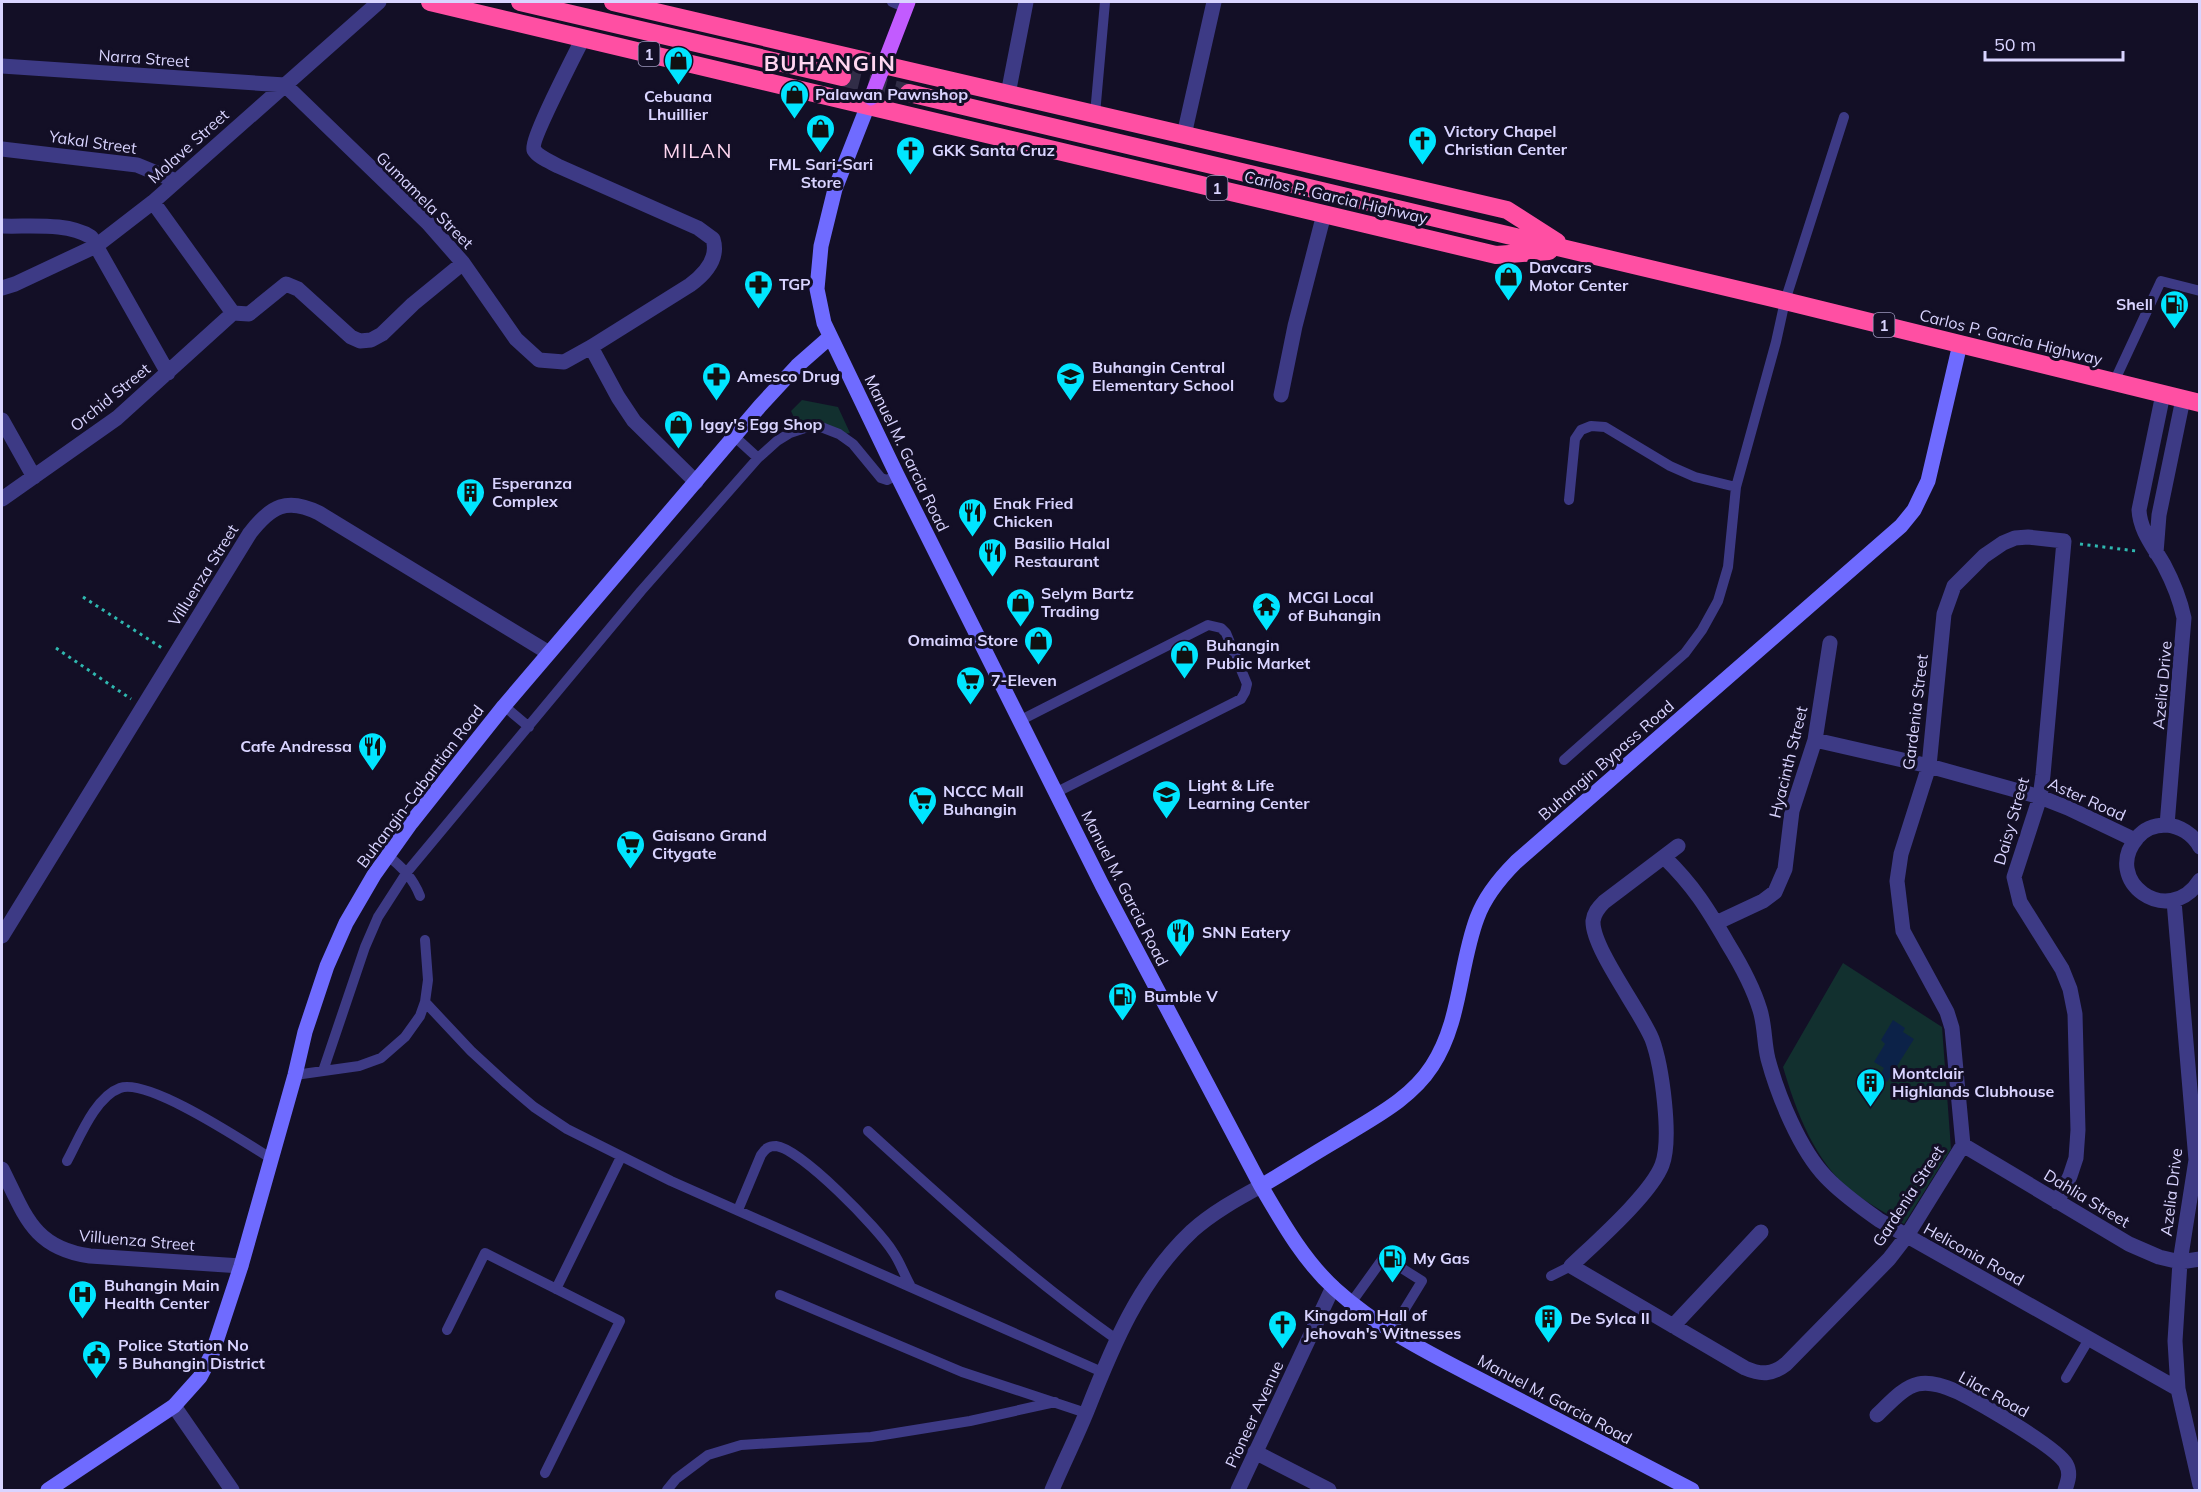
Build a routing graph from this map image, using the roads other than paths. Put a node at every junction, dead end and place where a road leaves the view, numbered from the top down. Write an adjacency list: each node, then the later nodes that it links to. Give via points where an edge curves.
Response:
1 (379, 2): 13 (street, Molave Street)
2 (430, 2): 9 (highway, Carlos P. Garcia Highway / 1)
3 (520, 2): 12 (highway, 1)
4 (613, 2): 11 (highway, Carlos P. Garcia Highway / 1)
5 (1026, 2): 15 (street)
6 (1105, 2): 17 (lane)
7 (1214, 2): 19 (street)
8 (902, 4): 11 (main road)
9 (584, 38): 16 (highway, Carlos P. Garcia Highway / 1); 34 (street, Gumamela Street, via 533,143 534,149 558,166 698,228 711,237 715,246 711,264 700,278)
10 (2, 66): 13 (street, Narra Street)
11 (882, 68): 15 (highway, Carlos P. Garcia Highway / 1); 16 (main road, bridge)
12 (842, 77)
13 (285, 85): 21 (street, Molave Street); 27 (street, Gumamela Street)
14 (909, 93): 26 (highway, Carlos P. Garcia Highway / 1)
15 (1008, 94): 17 (highway, Carlos P. Garcia Highway / 1)
16 (869, 102): 23 (highway, Carlos P. Garcia Highway / 1); 32 (main road, Manuel M. Garcia Road, via 835,189 821,246 817,289)
17 (1095, 114): 19 (highway, Carlos P. Garcia Highway / 1)
18 (1844, 117): 30 (lane)
19 (1185, 135): 26 (highway, Carlos P. Garcia Highway / 1, via 1507,210)
20 (2, 149): 21 (street, Yakal Street, via 137,165)
21 (176, 181): 22 (street, Molave Street)
22 (153, 202): 25 (street, Molave Street); 31 (street)
23 (1324, 214): 26 (highway, Carlos P. Garcia Highway / 1, via 1496,255); 37 (street)
24 (2, 226): 25 (street, via 63,228 91,237)
25 (96, 246): 28 (street, Molave Street); 35 (street)
26 (1569, 250): 30 (highway, Carlos P. Garcia Highway / 1)
27 (463, 262): 31 (street, via 371,340 360,341 344,332 304,294 286,284 249,314); 34 (street, Gumamela Street, via 516,339 539,360 564,362)
28 (2, 288)
29 (2199, 291): 36 (lane, via 2161,281)
30 (1785, 301): 33 (highway, Carlos P. Garcia Highway / 1); 47 (lane)
31 (233, 313): 35 (street, Orchid Street)
32 (830, 337): 41 (main road, Buhangin-Cabantian Road, via 797,366); 43 (main road, Manuel M. Garcia Road)
33 (1960, 344): 36 (highway, Carlos P. Garcia Highway / 1); 85 (main road, Buhangin Bypass Road, via 1928,481 1901,526 1516,862 1493,888 1477,917 1446,1038 1419,1083 1378,1115)
34 (591, 347): 45 (street, via 634,421)
35 (168, 373): 44 (street, Orchid Street, via 117,418)
36 (2114, 382): 38 (highway, Carlos P. Garcia Highway / 1)
37 (1281, 394)
38 (2163, 394): 39 (highway, Carlos P. Garcia Highway / 1); 46 (street, Azelia Drive)
39 (2191, 401): 48 (street)
40 (2, 420): 44 (street)
41 (735, 437): 42 (lane); 45 (main road, Buhangin-Cabantian Road)
42 (758, 458): 43 (lane, via 790,433 821,427 852,444 881,478 887,480); 57 (lane)
43 (897, 475): 56 (main road, Manuel M. Garcia Road)
44 (34, 477): 49 (street, Orchid Street)
45 (696, 482): 54 (main road, Buhangin-Cabantian Road)
46 (2144, 483): 48 (street); 52 (street, Azelia Drive, via 2139,518)
47 (1736, 487): 50 (lane, via 1695,477 1605,427 1591,426 1581,430 1575,439); 59 (lane, via 1728,567 1718,601 1702,630 1685,654)
48 (2164, 487): 52 (street)
49 (2, 499)
50 (1569, 500)
51 (2064, 541): 60 (street, Gardenia Street, via 2028,537 2009,541 1984,556 1954,586 1944,614); 62 (street, Daisy Street)
52 (2156, 553): 63 (street, Azelia Drive, via 2180,600 2184,618)
53 (1830, 644): 58 (street, Hyacinth Street)
54 (549, 653): 55 (main road, Buhangin-Cabantian Road); 74 (street, Villuenza Street, via 306,506 275,507 256,525)
55 (504, 706): 57 (lane); 67 (main road, Buhangin-Cabantian Road)
56 (1021, 720): 61 (main road, Manuel M. Garcia Road); 61 (lane, via 1208,625 1226,633 1246,684 1241,699)
57 (529, 727): 69 (lane)
58 (1815, 740): 60 (street, Aster Road); 73 (street, Hyacinth Street, via 1792,811 1785,868 1775,892)
59 (1564, 760)
60 (1929, 766): 62 (street, Aster Road); 80 (street, Gardenia Street, via 1901,854 1897,880 1903,931 1952,1028)
61 (1057, 792): 85 (main road, Manuel M. Garcia Road, via 1158,994)
62 (2040, 797): 64 (street, Aster Road); 86 (street, Daisy Street, via 2014,878 2020,902 2062,969 2075,1014 2076,1158)
63 (2167, 825): 64 (street, via 2146,830); 66 (street, via 2185,831)
64 (2135, 840): 72 (street, via 2127,859 2130,879 2153,900)
65 (1678, 846): 68 (street)
66 (2199, 847)
67 (387, 855): 69 (lane); 78 (main road, Buhangin-Cabantian Road, via 346,923 327,966)
68 (1664, 857): 73 (street, Heliconia Road, via 1691,884); 93 (street, via 1604,902 1593,921 1602,951 1652,1041 1668,1132 1666,1151 1662,1166 1647,1189)
69 (407, 872): 71 (lane); 77 (lane, via 364,947)
70 (2199, 880): 72 (street, via 2192,891)
71 (420, 896)
72 (2174, 901): 91 (street, Azelia Drive, via 2196,1160)
73 (1716, 923): 89 (street, Heliconia Road, via 1753,990 1761,1011 1772,1075 1810,1155 1843,1194)
74 (2, 936)
75 (425, 940): 76 (lane)
76 (425, 1002): 77 (lane, via 413,1028 381,1058); 81 (lane, via 471,1051 534,1107)
77 (323, 1071): 78 (lane)
78 (295, 1075): 82 (main road, Buhangin-Cabantian Road)
79 (868, 1131): 103 (lane, via 972,1226)
80 (1963, 1145): 86 (street, Dahlia Street); 89 (street, Gardenia Street)
81 (621, 1157): 87 (lane); 97 (lane)
82 (272, 1159): 83 (lane, via 164,1096 121,1087 105,1097 91,1116); 92 (main road, Buhangin-Cabantian Road)
83 (67, 1161)
84 (2, 1169): 92 (street, Villuenza Street, via 32,1226 58,1248 90,1256)
85 (1261, 1186): 96 (main road, Manuel M. Garcia Road, via 1298,1244); 103 (street, via 1193,1230 1139,1296)
86 (2057, 1202): 91 (street, Dahlia Street, via 2129,1244)
87 (738, 1210): 95 (lane); 95 (lane, via 760,1155 775,1146 785,1149 801,1158 878,1231)
88 (1761, 1232): 100 (street)
89 (1906, 1237): 100 (street, Gardenia Street, via 1871,1278 1777,1371 1767,1374 1745,1368); 104 (street, Heliconia Road)
90 (2199, 1259): 91 (street, Dahlia Street)
91 (2180, 1262): 107 (street, Azelia Drive, via 2175,1341)
92 (241, 1266): 109 (main road, Buhangin-Cabantian Road, via 212,1354 200,1377)
93 (1571, 1266): 94 (lane); 100 (street, Gardenia Street)
94 (1551, 1276)
95 (910, 1285): 105 (lane)
96 (1333, 1287): 99 (main road, Manuel M. Garcia Road); 112 (street, Pioneer Avenue)
97 (556, 1289): 101 (lane, via 485,1253); 113 (lane, via 620,1321)
98 (780, 1295): 108 (lane, via 962,1372)
99 (1351, 1303): 102 (main road, Manuel M. Garcia Road); 102 (lane, via 1384,1257 1422,1281)
100 (1673, 1326)
101 (447, 1330)
102 (1392, 1330): 121 (main road, Manuel M. Garcia Road)
103 (1116, 1338): 105 (street)
104 (2090, 1339): 106 (lane); 107 (street, Heliconia Road)
105 (1102, 1372): 110 (street)
106 (2066, 1378)
107 (2178, 1389): 114 (street, Azelia Drive)
108 (1055, 1402): 110 (lane); 117 (lane, via 871,1437 741,1445 708,1455 676,1479)
109 (174, 1407): 115 (main road, Buhangin-Cabantian Road); 116 (street)
110 (1086, 1413): 118 (street)
111 (1877, 1414): 122 (street, Lilac Road, via 1916,1384 1937,1384 1958,1392 2061,1457 2069,1478)
112 (1255, 1452): 119 (street, Pioneer Avenue); 120 (street)
113 (545, 1473)
114 (2199, 1485)
115 (48, 1491)
116 (232, 1491)
117 (667, 1491)
118 (1052, 1491)
119 (1238, 1491)
120 (1329, 1491)
121 (1692, 1491)
122 (2065, 1491)

